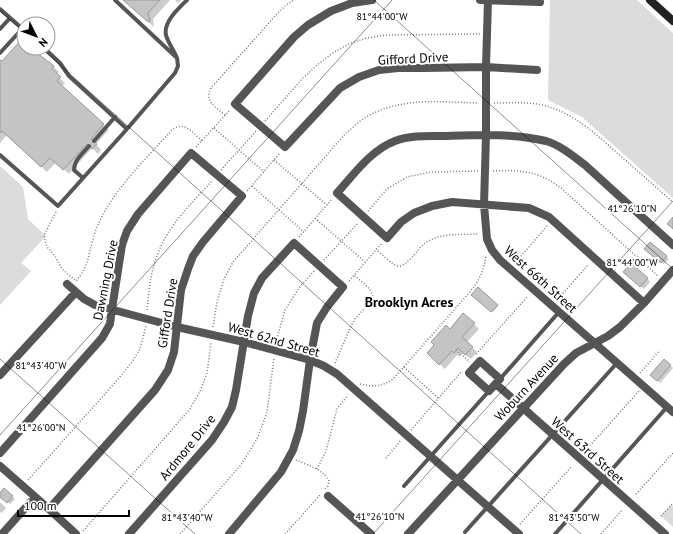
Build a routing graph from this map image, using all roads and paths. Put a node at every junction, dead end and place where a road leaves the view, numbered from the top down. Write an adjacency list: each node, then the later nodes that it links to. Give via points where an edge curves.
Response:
1 (115, 0): 18 (lane)
2 (187, 0): 18 (lane, via 170,19 165,29)
3 (294, 0): 24 (path, via 274,16 211,88 208,98 210,102)
4 (372, 0): 23 (street, via 352,3 331,11 308,25 294,37)
5 (480, 0): 6 (street)
6 (488, 0): 8 (street); 19 (street, West 66th Street)
7 (650, 0): 11 (main road)
8 (540, 2)
9 (0, 9): 10 (lane)
10 (10, 18): 12 (lane); 13 (lane)
11 (673, 21)
12 (16, 24)
13 (0, 29)
14 (480, 34): 26 (path, via 386,35 351,43 317,65)
15 (16, 37): 16 (lane)
16 (0, 53)
17 (53, 56): 25 (lane, via 69,76)
18 (177, 58): 27 (lane, via 178,66 175,73)
19 (486, 68): 20 (street, Gifford Drive); 29 (street, West 66th Street); 33 (street, Gifford Drive, via 398,68 380,70 359,77 340,88)
20 (537, 70)
21 (479, 103): 43 (path, via 421,102 385,108 366,117 346,133)
22 (494, 103): 47 (path, via 552,107 569,115 608,145)
23 (235, 104): 24 (path); 26 (street)
24 (225, 115): 28 (path)
25 (115, 118): 27 (lane); 30 (lane)
26 (260, 126): 33 (street); 34 (path)
27 (127, 128): 42 (lane)
28 (214, 128): 31 (path); 34 (path)
29 (486, 135): 45 (street, via 413,136 395,141 367,160); 49 (street, West 66th Street); 60 (street, via 547,142 560,148 585,165)
30 (94, 141)
31 (202, 141): 35 (path); 50 (path, via 187,128 181,126 172,130 109,204 93,237 87,265 76,281 62,269 45,241 44,234)
32 (89, 146): 42 (lane, via 74,166 74,170)
33 (285, 147): 37 (path)
34 (239, 150): 40 (path); 41 (path)
35 (191, 153): 41 (street); 75 (street, Dawning Drive, via 138,214 127,231 122,245)
36 (0, 155): 50 (lane)
37 (274, 160): 40 (path); 43 (path)
38 (493, 170): 69 (path, via 515,170 548,179)
39 (478, 171): 52 (path, via 431,172 407,177 387,189)
40 (264, 172): 44 (path)
41 (217, 175): 46 (street); 76 (path, via 168,233 151,275)
42 (83, 178): 50 (lane)
43 (302, 183): 48 (path); 51 (path)
44 (252, 186): 46 (path); 51 (path)
45 (337, 193): 48 (path); 52 (street)
46 (242, 196): 79 (street, Gifford Drive, via 193,256 181,290)
47 (673, 202)
48 (327, 205): 53 (path)
49 (484, 205): 54 (street, via 529,208); 57 (street, via 452,202 432,206 414,213 401,222); 77 (street, West 66th Street, via 487,239 492,250)
50 (58, 206)
51 (278, 209): 55 (path); 80 (path, via 233,262 224,279)
52 (362, 217): 57 (street); 58 (path)
53 (316, 218): 55 (path); 58 (path)
54 (552, 220): 63 (street); 65 (path)
55 (304, 232): 59 (path)
56 (479, 234): 61 (path, via 435,238 425,243 400,266)
57 (387, 238): 61 (path)
58 (341, 241): 64 (path); 66 (path)
59 (294, 243): 66 (street); 82 (street, Ardmore Drive, via 262,278 254,293)
60 (673, 245)
61 (376, 250): 64 (path)
62 (487, 253): 92 (path, via 477,283)
63 (595, 258): 73 (path); 74 (street)
64 (365, 262): 68 (path)
65 (515, 263)
66 (319, 265): 71 (street); 83 (path, via 299,288 285,310)
67 (672, 274): 74 (street, Woburn Avenue)
68 (354, 275): 71 (path); 89 (path, via 373,295 351,326)
69 (658, 276)
70 (67, 284): 72 (street, West 62nd Street)
71 (343, 287): 88 (street, via 317,323)
72 (76, 292): 75 (street, West 62nd Street, via 95,305); 94 (street)
73 (557, 300)
74 (644, 303): 84 (street, Woburn Avenue, via 620,327)
75 (112, 309): 79 (street, West 62nd Street); 106 (street, Dawning Drive, via 110,324 102,338)
76 (147, 310)
77 (559, 312): 84 (street, West 66th Street); 95 (lane)
78 (146, 326): 116 (path, via 140,349 132,362)
79 (177, 326): 82 (street, West 62nd Street); 123 (street, Gifford Drive, via 174,352 166,374 155,390)
80 (213, 327)
81 (211, 342): 130 (path, via 206,373 190,409)
82 (244, 342): 88 (street, West 62nd Street); 131 (street, Ardmore Drive, via 232,407 224,422 212,440)
83 (276, 343)
84 (594, 343): 91 (street, West 66th Street); 101 (street, Woburn Avenue, via 576,353)
85 (456, 350): 90 (path)
86 (660, 350): 93 (path)
87 (274, 358): 132 (path, via 267,412 258,437 241,465)
88 (310, 360): 108 (street, West 62nd Street, via 337,374); 109 (street, via 299,431)
89 (335, 362)
90 (470, 362)
91 (617, 363): 102 (street, West 66th Street); 103 (lane)
92 (403, 367): 96 (path, via 388,382 371,387); 100 (path)
93 (640, 373)
94 (0, 375)
95 (498, 381): 97 (street); 97 (street, West 63rd Street, via 480,361 476,365 469,373); 101 (street, West 63rd Street)
96 (358, 383)
97 (489, 391): 108 (lane)
98 (639, 391): 105 (path)
99 (349, 394): 113 (path, via 337,409 326,450)
100 (438, 398)
101 (523, 408): 103 (street, West 63rd Street); 114 (street, Woburn Avenue)
102 (670, 410): 115 (lane)
103 (553, 435): 115 (street, West 63rd Street); 122 (lane)
104 (401, 440): 110 (path)
105 (586, 450)
106 (0, 453)
107 (673, 453): 118 (path)
108 (431, 456): 114 (street, West 62nd Street); 117 (lane)
109 (289, 457): 113 (path); 133 (street, via 281,472)
110 (386, 458)
111 (0, 466): 116 (street)
112 (572, 466): 126 (path)
113 (317, 469): 134 (path, via 328,478 328,486)
114 (458, 479): 122 (street, West 62nd Street); 136 (street, Woburn Avenue)
115 (603, 479): 138 (lane); 140 (street, West 63rd Street)
116 (23, 486): 120 (street)
117 (404, 486)
118 (636, 494)
119 (328, 496): 135 (street)
120 (35, 497): 123 (street); 128 (street)
121 (673, 503): 125 (path)
122 (488, 506): 127 (lane); 137 (street, West 62nd Street)
123 (49, 509): 129 (street)
124 (622, 510): 139 (path)
125 (661, 516)
126 (519, 525)
127 (465, 532)
128 (2, 534)
129 (76, 534)
130 (80, 534)
131 (129, 534)
132 (180, 534)
133 (229, 534)
134 (284, 534)
135 (371, 534)
136 (408, 534)
137 (519, 534)
138 (555, 534)
139 (601, 534)
140 (664, 534)

